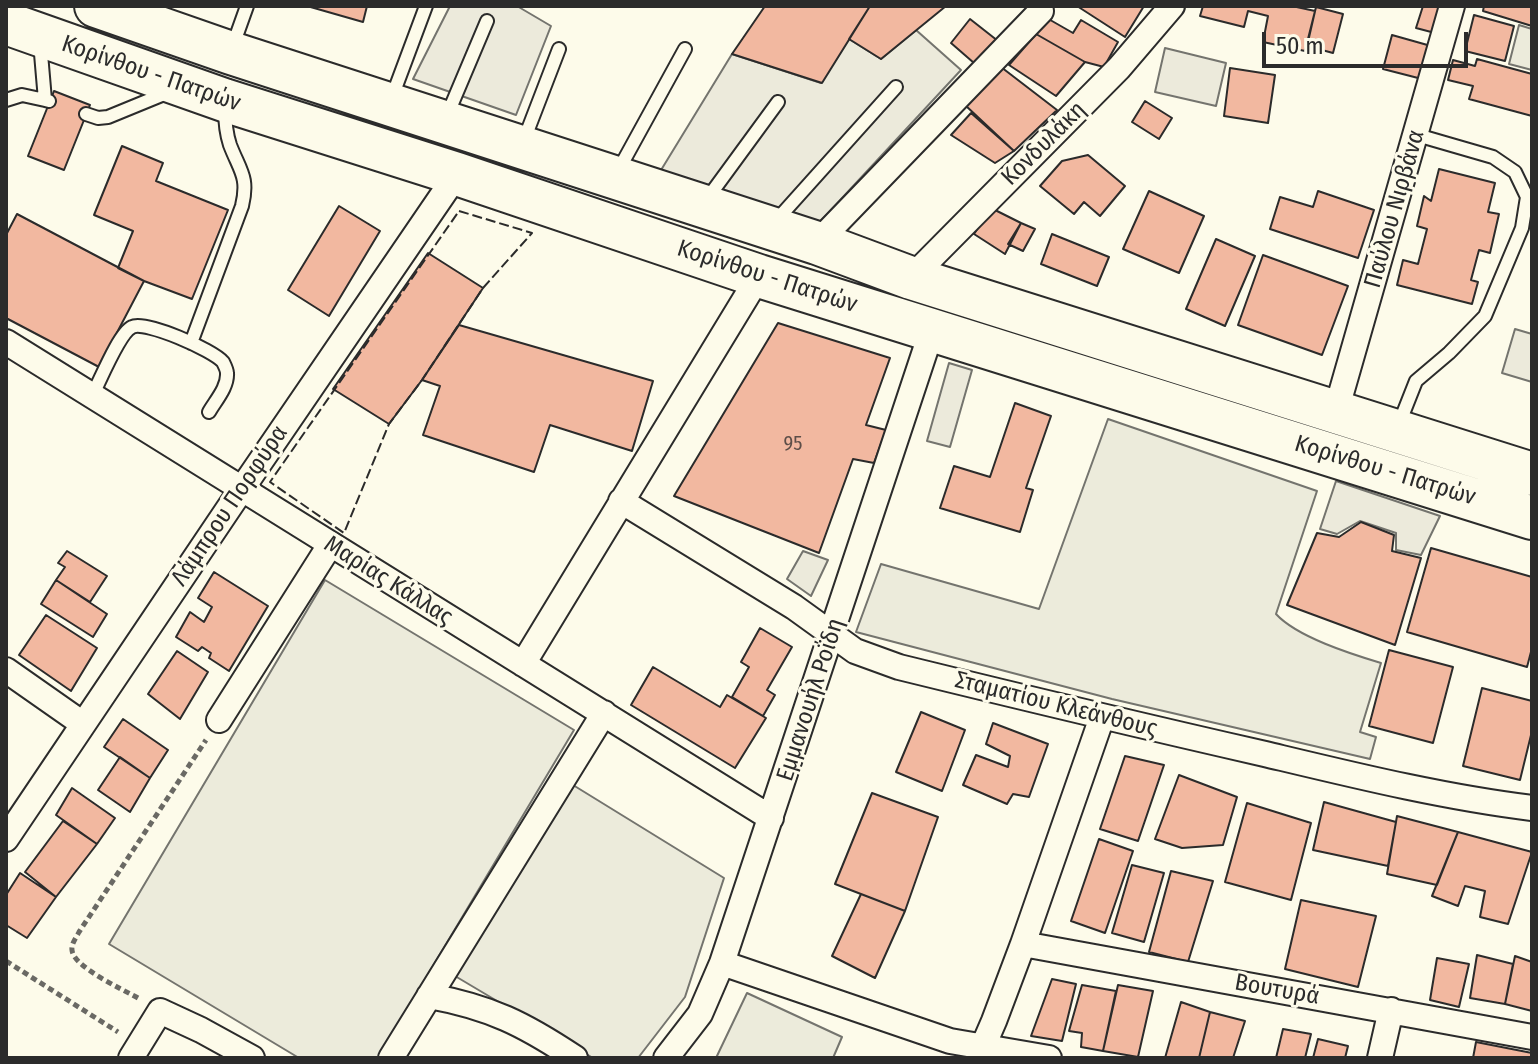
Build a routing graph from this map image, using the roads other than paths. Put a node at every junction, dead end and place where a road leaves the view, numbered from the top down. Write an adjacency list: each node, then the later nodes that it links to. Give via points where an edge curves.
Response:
1 (96, 6): 11 (highway, Κορίνθου - Πατρών)
2 (247, 6): 11 (lane)
3 (426, 6): 17 (lane)
4 (1172, 6): 28 (street, Κονδυλάκη, via 1119,68)
5 (1452, 6): 20 (street, Παύλου Νιρβάνα)
6 (1041, 11): 26 (street)
7 (487, 21): 19 (lane)
8 (22, 29): 12 (highway, Κορίνθου - Πατρών); 14 (lane, via 47,100 22,95)
9 (559, 49): 21 (lane)
10 (685, 49): 23 (lane)
11 (231, 53): 17 (highway, Κορίνθου - Πατρών)
12 (183, 86): 15 (highway, Κορίνθου - Πατρών); 18 (lane, via 108,117)
13 (896, 87): 25 (lane)
14 (6, 100)
15 (224, 100): 22 (highway, Κορίνθου - Πατρών); 31 (lane, via 226,132 246,190)
16 (778, 102): 24 (lane)
17 (389, 105): 19 (highway, Κορίνθου - Πατρών)
18 (86, 114)
19 (444, 123): 21 (highway, Κορίνθου - Πατρών)
20 (1417, 135): 33 (street, Παύλου Νιρβάνα); 35 (lane, via 1493,157 1515,172 1527,197 1522,228 1485,316 1416,381)
21 (522, 147): 23 (highway, Κορίνθου - Πατρών)
22 (457, 174): 27 (highway, Κορίνθου - Πατρών); 37 (street, Λάμπρου Πορφύρα)
23 (614, 177): 24 (highway, Κορίνθου - Πατρών)
24 (701, 206): 25 (highway, Κορίνθου - Πατρών)
25 (769, 228): 26 (highway, Κορίνθου - Πατρών)
26 (817, 243): 28 (highway, Κορίνθου - Πατρών)
27 (759, 276): 29 (highway, Κορίνθου - Πατρών); 38 (street)
28 (911, 278): 33 (highway, Κορίνθου - Πατρών)
29 (932, 330): 39 (highway, Κορίνθου - Πατρών); 41 (street, Εμμανουήλ Ροΐδη)
30 (6, 342): 32 (street, Μαρίας Κάλλας)
31 (191, 343): 32 (lane, via 154,328 128,328); 34 (lane, via 214,354 227,374)
32 (92, 396): 37 (street, Μαρίας Κάλλας)
33 (1336, 411): 35 (highway, Κορίνθου - Πατρών)
34 (209, 412)
35 (1396, 430): 36 (highway, Κορίνθου - Πατρών)
36 (1532, 474)
37 (241, 490): 40 (street, Μαρίας Κάλλας); 47 (street, Λάμπρου Πορφύρα)
38 (621, 501): 41 (street, Σταματίου Κλεάνθους); 42 (street)
39 (1532, 518)
40 (330, 545): 42 (street, Μαρίας Κάλλας); 46 (street)
41 (832, 636): 45 (street, Σταματίου Κλεάνθους, via 899,667); 49 (street, Εμμανουήλ Ροΐδη)
42 (523, 664): 44 (street, Μαρίας Κάλλας)
43 (6, 670): 47 (street)
44 (604, 713): 49 (street, Μαρίας Κάλλας); 53 (street)
45 (1102, 717): 48 (street, Σταματίου Κλεάνθους, via 1420,789); 51 (street)
46 (219, 720)
47 (83, 724): 50 (street, Λάμπρου Πορφύρα)
48 (1532, 808)
49 (771, 818): 52 (street, Εμμανουήλ Ροΐδη)
50 (6, 839)
51 (1023, 944): 54 (street, Βουτυρά); 57 (street)
52 (722, 963): 57 (street); 61 (street, Εμμανουήλ Ροΐδη, via 700,1014)
53 (429, 996): 59 (street); 60 (street, via 510,1019)
54 (1391, 1010): 55 (street, Βουτυρά); 63 (street)
55 (1532, 1037)
56 (135, 1052): 58 (street, via 160,1011)
57 (981, 1052): 62 (street)
58 (252, 1058)
59 (391, 1058)
60 (575, 1058)
61 (666, 1058)
62 (1049, 1058)
63 (1380, 1058)

